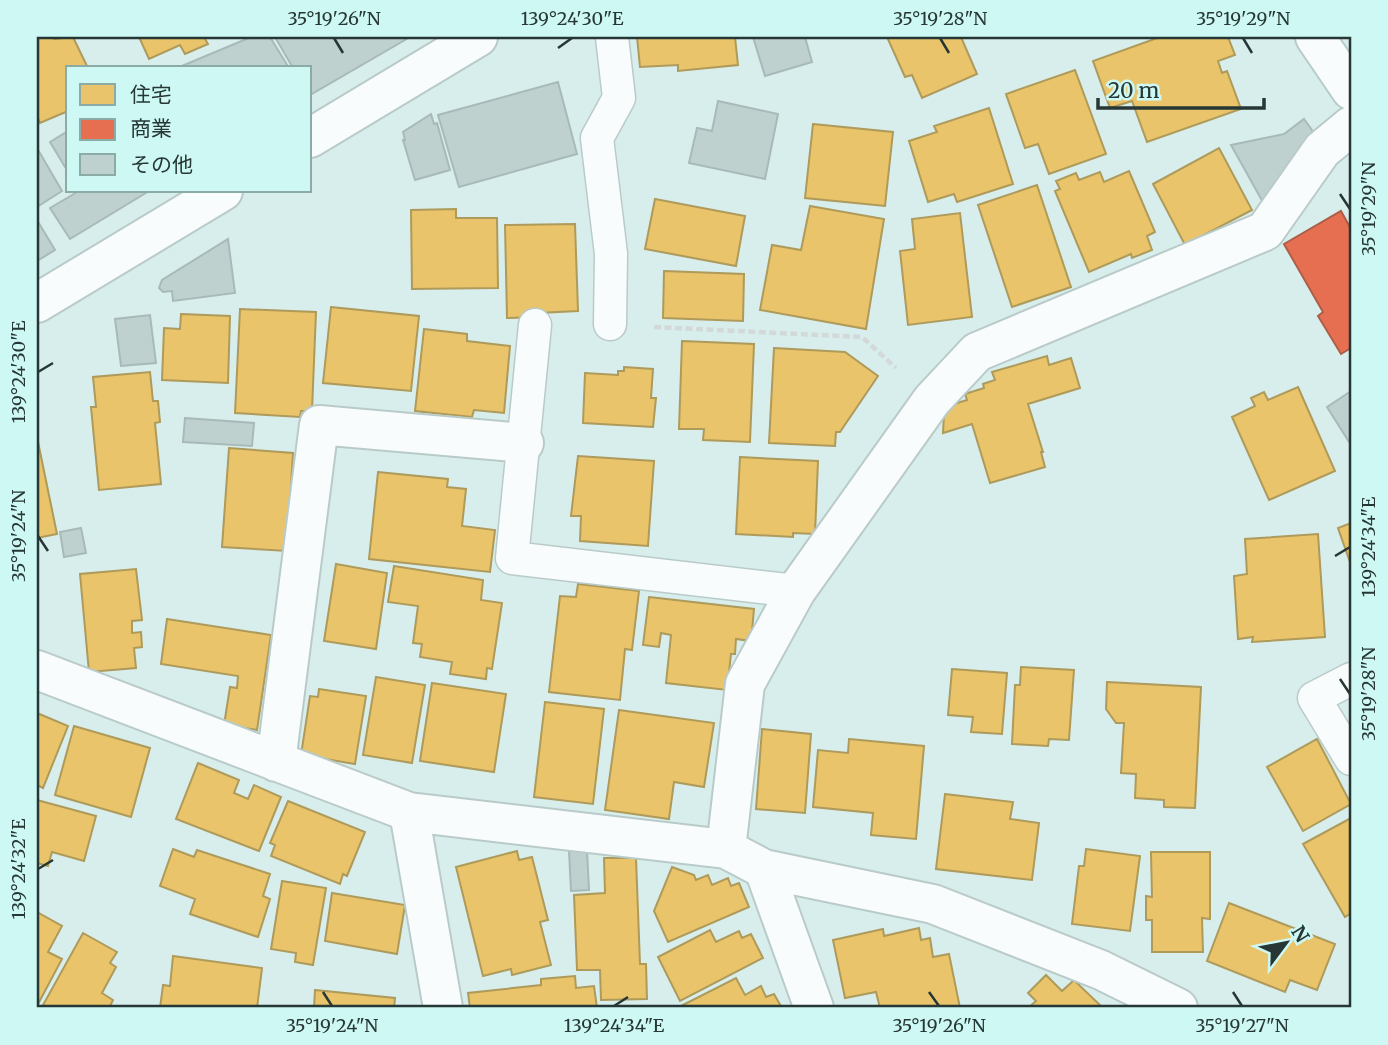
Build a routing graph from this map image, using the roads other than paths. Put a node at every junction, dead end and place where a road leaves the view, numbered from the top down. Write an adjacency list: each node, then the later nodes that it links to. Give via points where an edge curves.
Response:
1 (478, 37): 6 (street)
2 (612, 37): 9 (lane, via 619,98 597,138 611,254)
3 (1315, 37): 4 (street)
4 (1351, 90)
5 (1351, 126): 12 (street, via 1322,150 1265,231 977,352 932,400)
6 (312, 137)
7 (221, 192): 8 (street)
8 (37, 303)
9 (610, 324)
10 (535, 325): 11 (lane)
11 (524, 443): 12 (lane, via 512,558); 16 (street, via 319,425)
12 (796, 592): 18 (street, via 745,684)
13 (37, 670): 16 (street)
14 (1351, 679): 15 (lane, via 1314,698)
15 (1351, 759)
16 (276, 762): 17 (street)
17 (409, 812): 18 (street); 20 (street)
18 (726, 849): 19 (street)
19 (764, 869): 21 (street); 22 (street, via 933,904 1101,970)
20 (443, 1008)
21 (814, 1008)
22 (1178, 1008)

